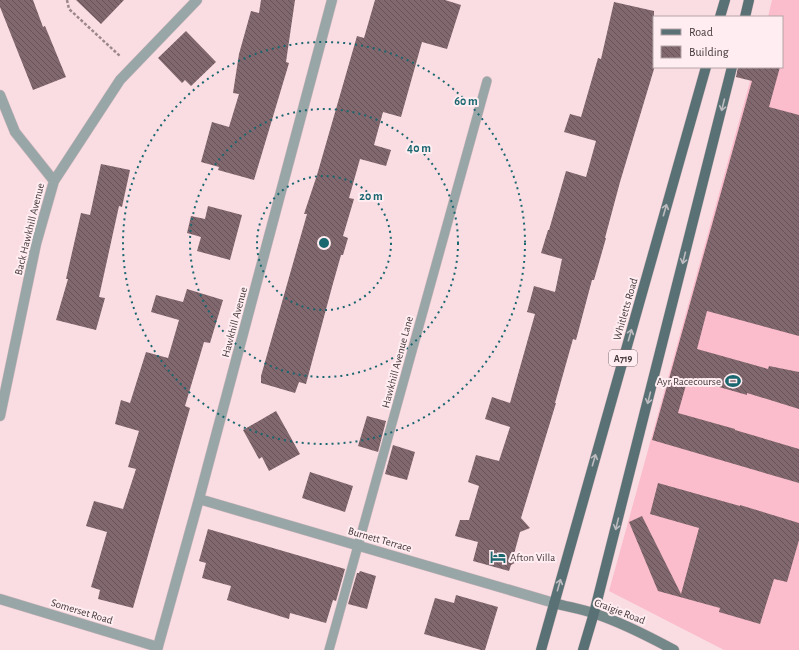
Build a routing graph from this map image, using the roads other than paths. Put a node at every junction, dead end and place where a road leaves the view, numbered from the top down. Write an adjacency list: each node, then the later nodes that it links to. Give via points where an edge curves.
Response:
1 (197, 0): 11 (street, Back Hawkhill Avenue, via 120,80)
2 (332, 0): 13 (street, Hawkhill Avenue)
3 (725, 0): 5 (main road)
4 (749, 0): 6 (main road)
5 (720, 16)
6 (745, 16)
7 (706, 68): 16 (main road, Whitletts Road / A719, one-way to 7)
8 (732, 68): 17 (main road, one-way to 17)
9 (487, 80): 14 (lane, Hawkhill Avenue Lane)
10 (0, 95): 11 (street, via 15,132)
11 (54, 181): 12 (street, Back Hawkhill Avenue, via 36,244)
12 (0, 416)
13 (199, 499): 14 (street, Burnett Terrace); 18 (street, Hawkhill Avenue)
14 (359, 546): 16 (street, Burnett Terrace); 19 (lane, Hawkhill Avenue Lane)
15 (0, 599): 18 (street, Somerset Road)
16 (554, 603): 17 (main road, Craigie Road); 20 (main road, Whitletts Road / A719)
17 (594, 613): 21 (main road); 22 (main road, Craigie Road, via 637,630)
18 (157, 648)
19 (329, 650)
20 (541, 650)
21 (583, 650)
22 (674, 650)

